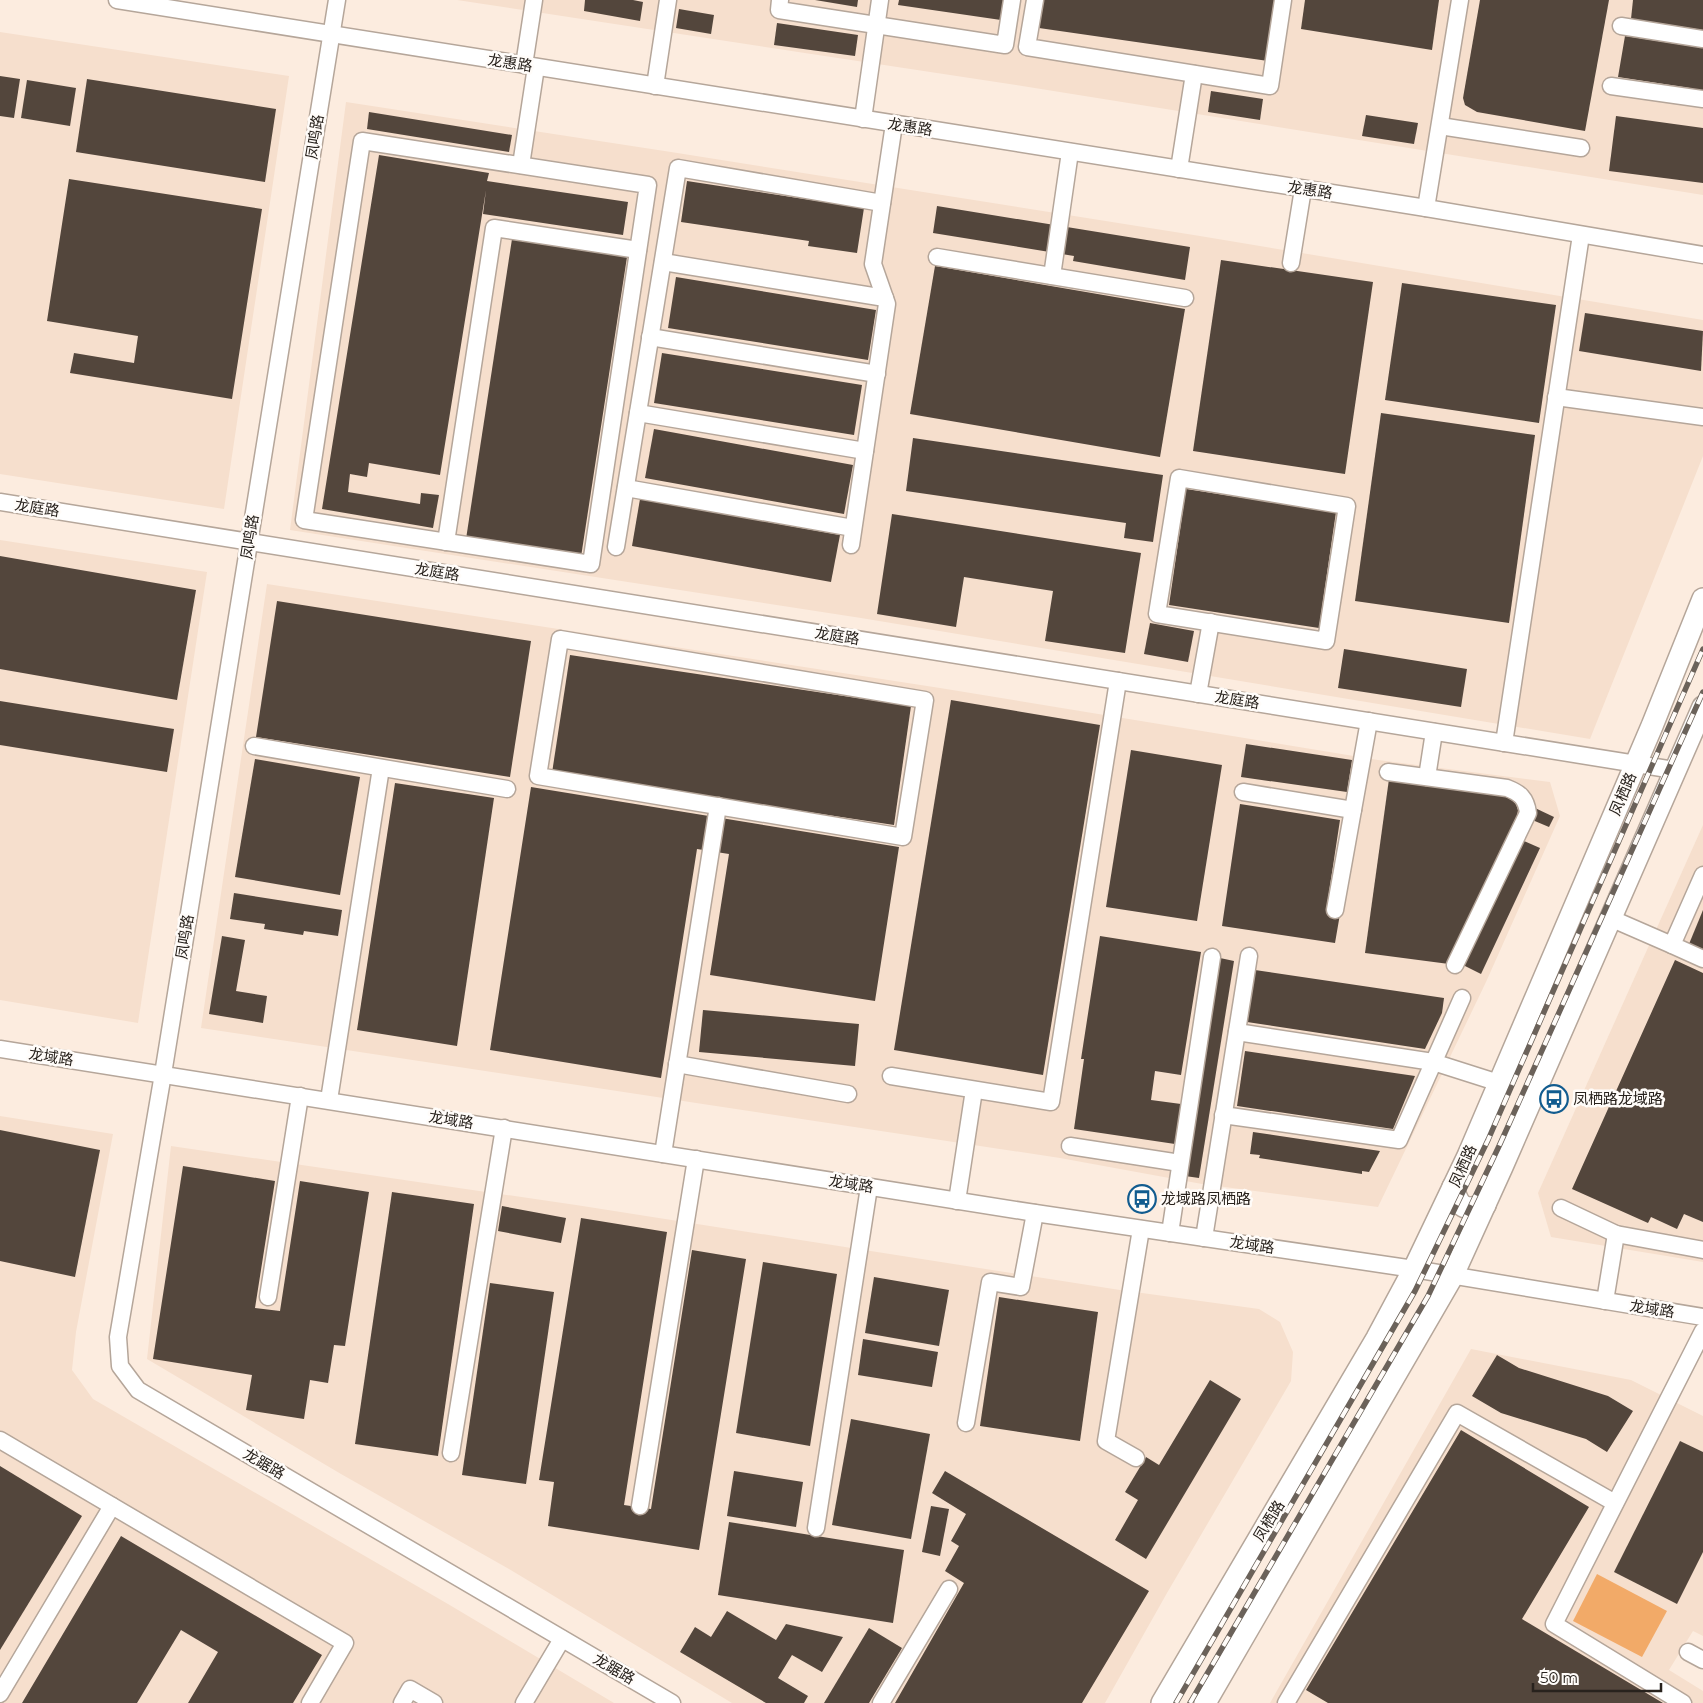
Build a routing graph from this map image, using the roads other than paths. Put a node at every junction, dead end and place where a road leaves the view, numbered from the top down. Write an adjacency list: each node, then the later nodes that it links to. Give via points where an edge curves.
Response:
1 (117, 0): 13 (street, 龙惠路)
2 (337, 0): 13 (street, 凤鸣路)
3 (534, 0): 15 (street)
4 (668, 0): 17 (street)
5 (780, 0): 11 (street, via 779,10)
6 (880, 0): 11 (street)
7 (1012, 0): 11 (street, via 1005,45)
8 (1035, 0): 16 (street, via 1027,47)
9 (1283, 0): 16 (street, via 1270,86)
10 (1460, 0): 22 (street)
11 (877, 25): 20 (street)
12 (1621, 26): 14 (street)
13 (332, 34): 15 (street, 龙惠路); 48 (street, 凤鸣路)
14 (1703, 39)
15 (530, 66): 17 (street, 龙惠路); 25 (street)
16 (1194, 74): 26 (street)
17 (655, 86): 20 (street, 龙惠路)
18 (1611, 86): 19 (street)
19 (1703, 99)
20 (863, 119): 21 (street, 龙惠路)
21 (894, 124): 24 (street, 龙惠路); 28 (street)
22 (1440, 126): 23 (street); 29 (street)
23 (1581, 148)
24 (1070, 152): 26 (street, 龙惠路); 36 (street)
25 (521, 165): 31 (street, via 648,185); 49 (street, via 362,141 304,520)
26 (1179, 169): 27 (street, 龙惠路)
27 (1302, 189): 29 (street, 龙惠路); 35 (street)
28 (882, 202): 34 (street, via 678,168); 37 (street, via 873,264)
29 (1426, 208): 30 (street, 龙惠路)
30 (1581, 235): 32 (street, 龙惠路); 41 (street)
31 (638, 250): 49 (street, via 494,228); 49 (street, via 591,564)
32 (1703, 255)
33 (937, 257): 36 (street)
34 (663, 262): 37 (street); 39 (street)
35 (1291, 263)
36 (1052, 276): 38 (street)
37 (885, 298): 40 (street, via 887,304)
38 (1185, 298)
39 (650, 337): 40 (street); 42 (street)
40 (876, 374): 44 (street)
41 (1556, 397): 43 (street); 59 (street)
42 (638, 413): 44 (street); 45 (street)
43 (1703, 417)
44 (865, 452): 47 (street)
45 (626, 488): 47 (street); 51 (street)
46 (0, 502): 48 (street, 龙庭路)
47 (853, 528): 50 (street)
48 (249, 542): 54 (street, 龙庭路); 83 (street, 凤鸣路)
49 (446, 542)
50 (851, 545)
51 (616, 547)
52 (1703, 599): 61 (main road, 凤栖路)
53 (1210, 622): 53 (street, via 1326,641 1347,506 1179,478 1157,614); 55 (street)
54 (1118, 681): 55 (street, 龙庭路); 86 (street, via 1051,1102)
55 (1198, 694): 57 (street, 龙庭路)
56 (1703, 707): 63 (main road)
57 (1369, 721): 58 (street, 龙庭路); 69 (street)
58 (1434, 732): 59 (street, 龙庭路); 65 (street)
59 (1504, 743): 61 (street, 龙庭路)
60 (254, 746): 62 (street)
61 (1635, 764): 63 (street, 龙庭路); 85 (main road, 凤栖路)
62 (381, 768): 66 (street); 89 (street)
63 (1674, 770): 72 (main road)
64 (1388, 772): 65 (street)
65 (1427, 778): 77 (street, via 1507,788 1519,793 1527,802 1528,813)
66 (507, 789)
67 (1242, 792): 69 (street)
68 (718, 806): 68 (street, via 538,776 560,639 925,700 903,837); 82 (street)
69 (1353, 810): 71 (street)
70 (1703, 875): 73 (street)
71 (1335, 910)
72 (1610, 918): 73 (street); 99 (main road)
73 (1672, 945): 76 (street)
74 (1249, 956): 79 (street)
75 (1212, 957): 95 (street)
76 (1703, 959)
77 (1455, 965)
78 (1462, 998): 81 (street)
79 (1237, 1032): 81 (street); 90 (street)
80 (0, 1049): 83 (street, 龙域路)
81 (1433, 1062): 85 (street); 90 (street, via 1398,1140)
82 (677, 1064): 87 (street); 93 (street)
83 (163, 1074): 88 (street, 龙域路); 124 (street, 龙踞路, via 118,1338 120,1366 138,1390)
84 (891, 1076): 86 (street)
85 (1499, 1083): 97 (main road, 凤栖路)
86 (974, 1090): 98 (street)
87 (848, 1094)
88 (300, 1096): 89 (street, 龙域路); 109 (street)
89 (329, 1100): 91 (street, 龙域路)
90 (1223, 1115): 105 (street)
91 (504, 1128): 93 (street, 龙域路); 117 (street)
92 (1070, 1146): 95 (street)
93 (663, 1154): 94 (street, 龙域路)
94 (696, 1159): 96 (street, 龙域路); 121 (street)
95 (1180, 1163): 103 (street)
96 (869, 1187): 98 (street, 龙域路); 122 (street)
97 (1453, 1187): 99 (main road, via 1462,1206 1472,1209); 107 (main road, 凤栖路)
98 (957, 1201): 101 (street, 龙域路)
99 (1485, 1205): 108 (main road)
100 (1561, 1208): 104 (street)
101 (1035, 1213): 102 (street, 龙域路); 115 (street, via 1021,1287 990,1282)
102 (1140, 1229): 103 (street, 龙域路); 118 (street, via 1106,1442)
103 (1170, 1233): 105 (street, 龙域路)
104 (1616, 1234): 106 (street); 110 (street)
105 (1204, 1238): 107 (street, 龙域路)
106 (1703, 1250)
107 (1414, 1269): 108 (street, 龙域路); 113 (main road, 凤栖路)
108 (1452, 1277): 110 (street, 龙域路); 114 (main road)
109 (268, 1297)
110 (1605, 1301): 111 (street, 龙域路)
111 (1703, 1317)
112 (1703, 1331): 119 (street)
113 (1378, 1338): 114 (main road, via 1396,1340); 134 (main road, 凤栖路)
114 (1409, 1353): 135 (main road)
115 (966, 1423)
116 (0, 1440): 120 (street)
117 (451, 1453)
118 (1136, 1458)
119 (1615, 1503): 136 (street, via 1457,1413); 137 (street, via 1554,1624)
120 (112, 1506): 127 (street); 128 (street, via 345,1643)
121 (640, 1506)
122 (816, 1528)
123 (949, 1589): 133 (street)
124 (562, 1638): 131 (street); 132 (street, 龙踞路)
125 (1688, 1652): 126 (street)
126 (1703, 1660)
127 (0, 1694)
128 (310, 1703)
129 (402, 1703): 130 (street, via 410,1689)
130 (434, 1703)
131 (524, 1703)
132 (672, 1703)
133 (881, 1703)
134 (1162, 1703)
135 (1205, 1703)
136 (1286, 1703)
137 (1683, 1703)

